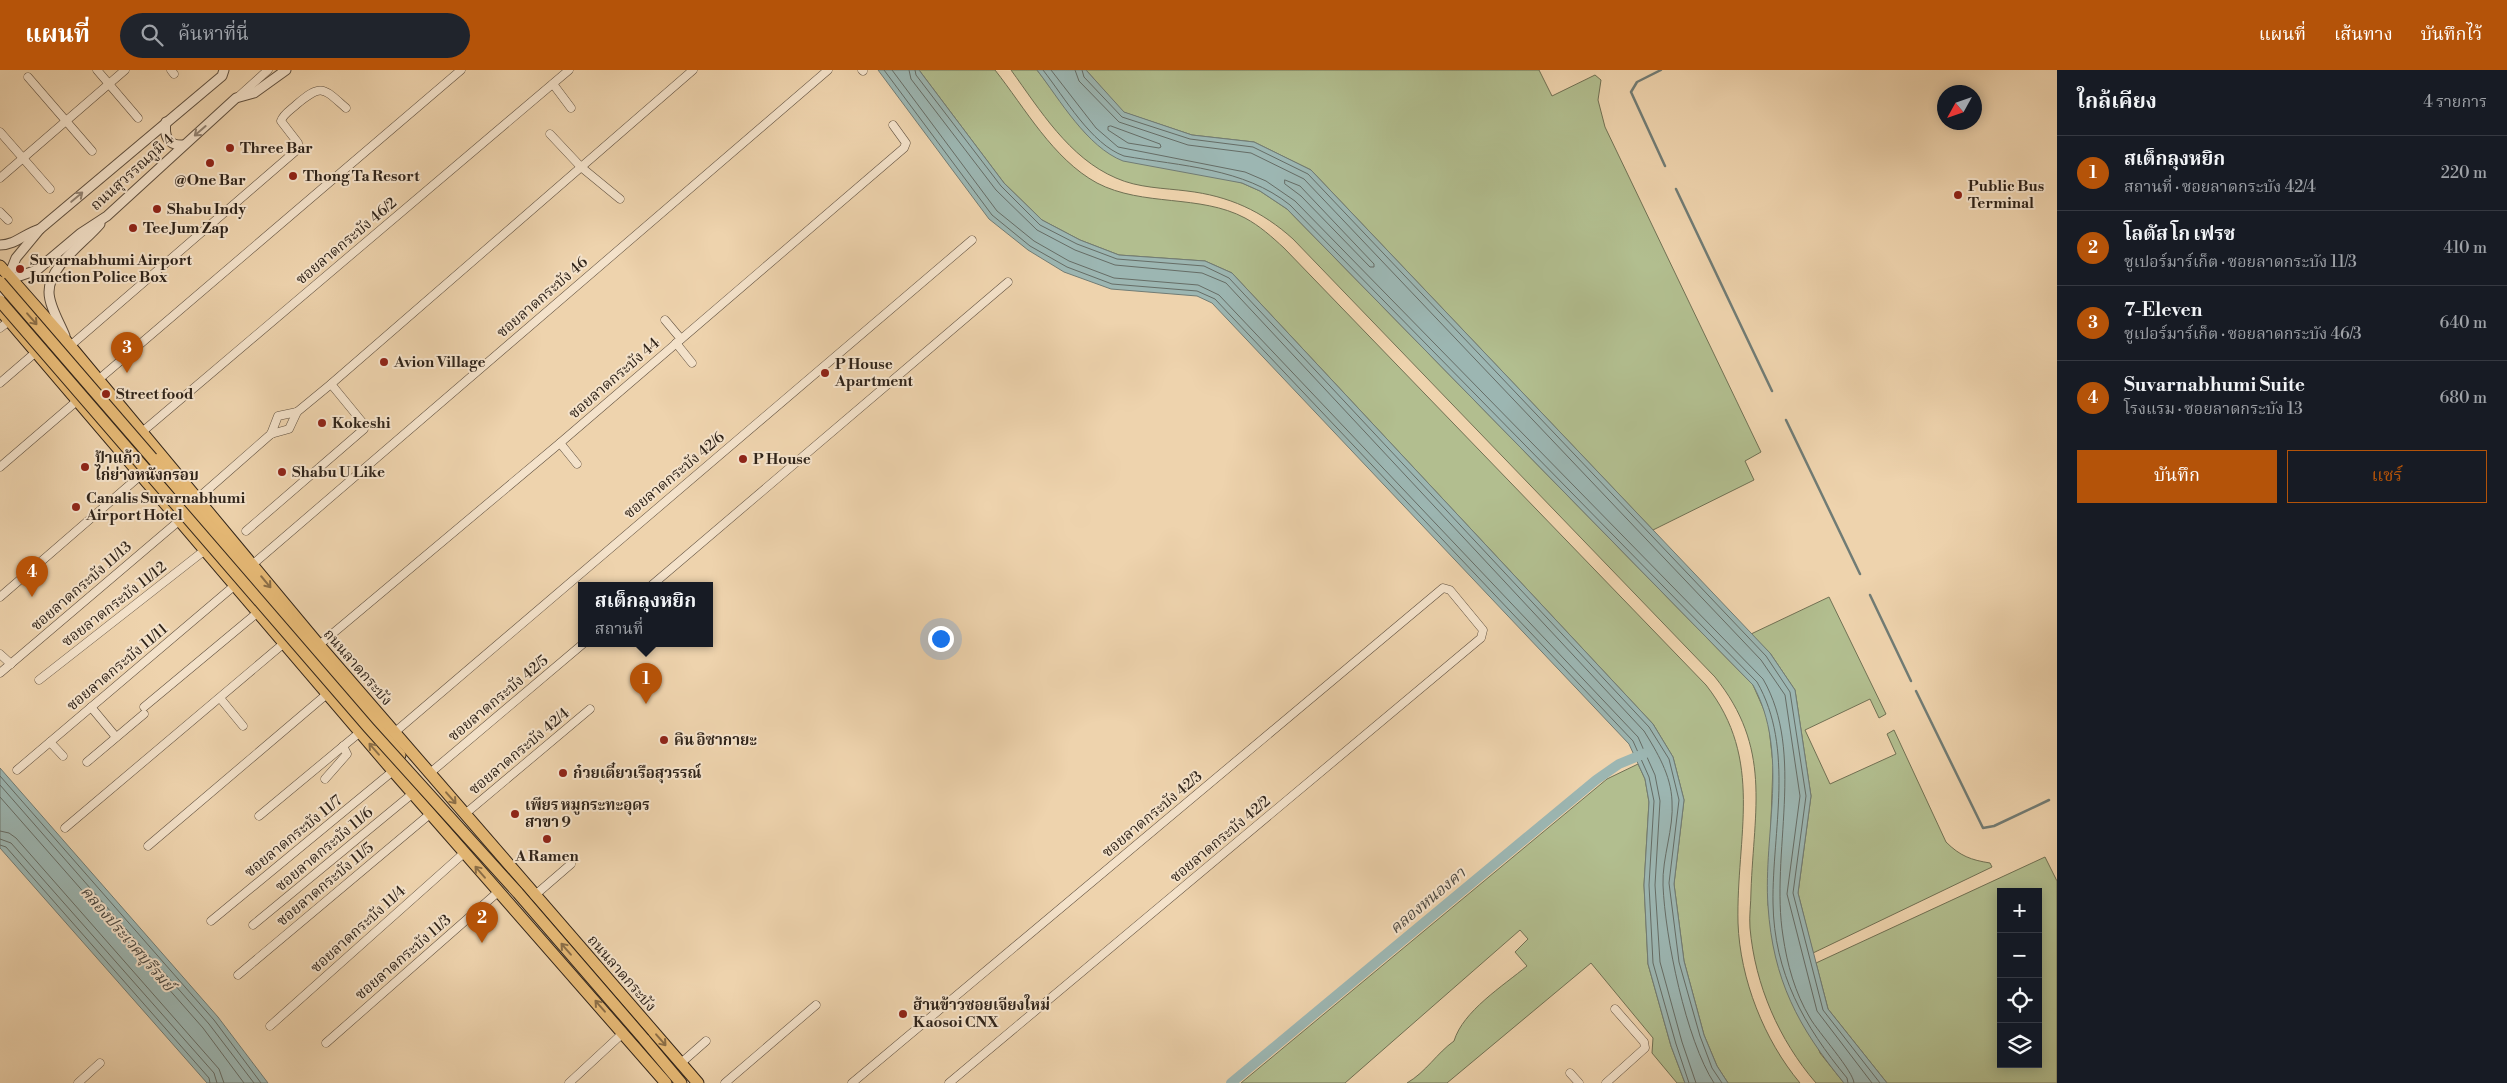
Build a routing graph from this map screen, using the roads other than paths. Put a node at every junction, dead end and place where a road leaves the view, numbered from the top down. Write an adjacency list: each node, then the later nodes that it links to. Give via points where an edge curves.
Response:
1 (97, 70): 11 (street)
2 (125, 70): 11 (street)
3 (268, 70): 13 (street, ถนนสุวรรณภูมิ 4)
4 (286, 70): 13 (street, via 254,93)
5 (461, 70): 45 (street)
6 (569, 70): 12 (street, ซอยลาดกระบัง 46/2)
7 (693, 70): 25 (street)
8 (828, 70): 60 (street, ซอยลาดกระบัง 46)
9 (225, 72): 18 (street, ถนนสุวรรณภูมิ 4)
10 (28, 77): 17 (street)
11 (109, 84): 16 (street); 17 (street)
12 (553, 84): 15 (street); 50 (street, ซอยลาดกระบัง 46/2)
13 (236, 98): 22 (street, ถนนสุวรรณภูมิ 4, one-way to 22)
14 (346, 108): 42 (street, via 329,93 312,92 282,121 298,144 298,150)
15 (572, 108)
16 (138, 118)
17 (66, 120): 23 (street); 24 (street)
18 (166, 122): 22 (street, via 164,133 167,139); 32 (street, ถนนสุวรรณภูมิ 4, one-way to 18)
19 (893, 125): 41 (street, ซอยลาดกระบัง 44, via 904,138 904,148)
20 (0, 132): 24 (street)
21 (550, 134): 25 (street)
22 (183, 145): 30 (street, ถนนสุวรรณภูมิ 4)
23 (92, 151)
24 (23, 158): 26 (street); 27 (street)
25 (581, 167): 28 (street); 47 (street)
26 (0, 178)
27 (50, 188)
28 (620, 199)
29 (0, 212): 31 (street)
30 (107, 216): 36 (street, ถนนสุวรรณภูมิ 4, via 37,270); 42 (street, via 52,278 50,302)
31 (8, 220)
32 (40, 229): 34 (street, via 15,243); 36 (street, ถนนสุวรรณภูมิ 4, via 19,252)
33 (972, 240): 78 (street, ซอยลาดกระบัง 42/6)
34 (0, 245)
35 (0, 266): 36 (main road, ถนนลาดกระบัง)
36 (5, 280): 38 (street, ถนนสุวรรณภูมิ 4); 42 (main road, ถนนลาดกระบัง); 97 (main road, one-way to 97, bridge, via 425,784 494,859)
37 (1008, 282): 61 (street)
38 (3, 311): 40 (street); 43 (main road); 116 (main road, one-way to 38, bridge, via 518,893 368,728)
39 (665, 320): 41 (street)
40 (0, 328)
41 (679, 341): 44 (street); 52 (street, ซอยลาดกระบัง 44)
42 (68, 344): 45 (main road, ถนนลาดกระบัง)
43 (36, 352): 46 (street); 48 (main road)
44 (692, 363)
45 (98, 380): 50 (main road, ถนนลาดกระบัง)
46 (0, 383)
47 (331, 384): 49 (street); 58 (street, via 364,423 364,429)
48 (78, 400): 54 (street); 55 (main road)
49 (297, 412): 51 (street, via 289,429); 51 (street, via 278,416)
50 (142, 432): 56 (main road, ถนนลาดกระบัง)
51 (271, 434): 56 (street)
52 (560, 443): 53 (street); 67 (street, ซอยลาดกระบัง 44)
53 (577, 464)
54 (0, 467)
55 (141, 475): 57 (main road); 63 (street)
56 (197, 499): 60 (main road, ถนนลาดกระบัง)
57 (180, 520): 59 (main road); 70 (street, ซอยลาดกระบัง 11/13)
58 (246, 531)
59 (205, 550): 62 (main road); 72 (street, ซอยลาดกระบัง 11/12)
60 (252, 565): 67 (main road, ถนนลาดกระบัง, one-way to 67)
61 (656, 582)
62 (234, 586): 65 (main road); 75 (street, ซอยลาดกระบัง 11/11)
63 (0, 597)
64 (1466, 611): 119 (street, ซอยลาดกระบัง 42/3, via 1450,590 1443,588); 120 (street, ซอยลาดกระบัง 42/2, via 1483,630 1481,638)
65 (257, 613): 66 (main road); 80 (street)
66 (283, 644): 73 (main road); 74 (street)
67 (319, 645): 78 (main road, ถนนลาดกระบัง)
68 (579, 647): 87 (street, ซอยลาดกระบัง 42/5)
69 (0, 654): 70 (street)
70 (11, 664): 71 (street, ซอยลาดกระบัง 11/13)
71 (0, 673)
72 (39, 680)
73 (327, 694): 79 (main road); 94 (street)
74 (220, 698): 77 (street); 93 (street)
75 (91, 707): 80 (street); 81 (street, ซอยลาดกระบัง 11/11)
76 (590, 709): 91 (street, ซอยลาดกระบัง 42/4)
77 (243, 726)
78 (394, 732): 87 (main road, ถนนลาดกระบัง)
79 (359, 733): 82 (street); 86 (main road, one-way to 79)
80 (116, 737): 84 (street)
81 (50, 742): 83 (street); 85 (street, ซอยลาดกระบัง 11/11)
82 (343, 746): 88 (street, via 347,754 345,758); 92 (street)
83 (63, 756)
84 (87, 762)
85 (18, 770)
86 (393, 771): 89 (main road); 100 (street, ซอยลาดกระบัง 11/7)
87 (430, 773): 91 (main road, ถนนลาดกระบัง, one-way to 91)
88 (325, 779)
89 (412, 794): 90 (main road); 101 (street, ซอยลาดกระบัง 11/6)
90 (430, 814): 95 (main road); 102 (street, ซอยลาดกระบัง 11/5)
91 (466, 814): 97 (main road, ถนนลาดกระบัง)
92 (259, 816)
93 (66, 828)
94 (148, 846)
95 (464, 853): 98 (main road, one-way to 95); 105 (street, ซอยลาดกระบัง 11/4)
96 (571, 864): 99 (street)
97 (521, 880): 99 (main road, ถนนลาดกระบัง)
98 (498, 892): 106 (main road, one-way to 98); 108 (street, ซอยลาดกระบัง 11/3)
99 (534, 896): 109 (main road, ถนนลาดกระบัง, one-way to 109)
100 (211, 921)
101 (253, 925)
102 (238, 975)
103 (816, 1005): 118 (street)
104 (1616, 1009): 112 (street, via 1646,1046)
105 (270, 1026)
106 (623, 1033): 114 (street); 115 (main road)
107 (706, 1041): 109 (street)
108 (326, 1042)
109 (681, 1063): 117 (main road, ถนนลาดกระบัง)
110 (100, 1064): 113 (street)
111 (1570, 1073): 121 (street)
112 (1616, 1080): 122 (street)
113 (78, 1083)
114 (569, 1083)
115 (666, 1083)
116 (681, 1083)
117 (698, 1083)
118 (725, 1083)
119 (852, 1083)
120 (950, 1083)
121 (1579, 1083)
122 (1606, 1083)

